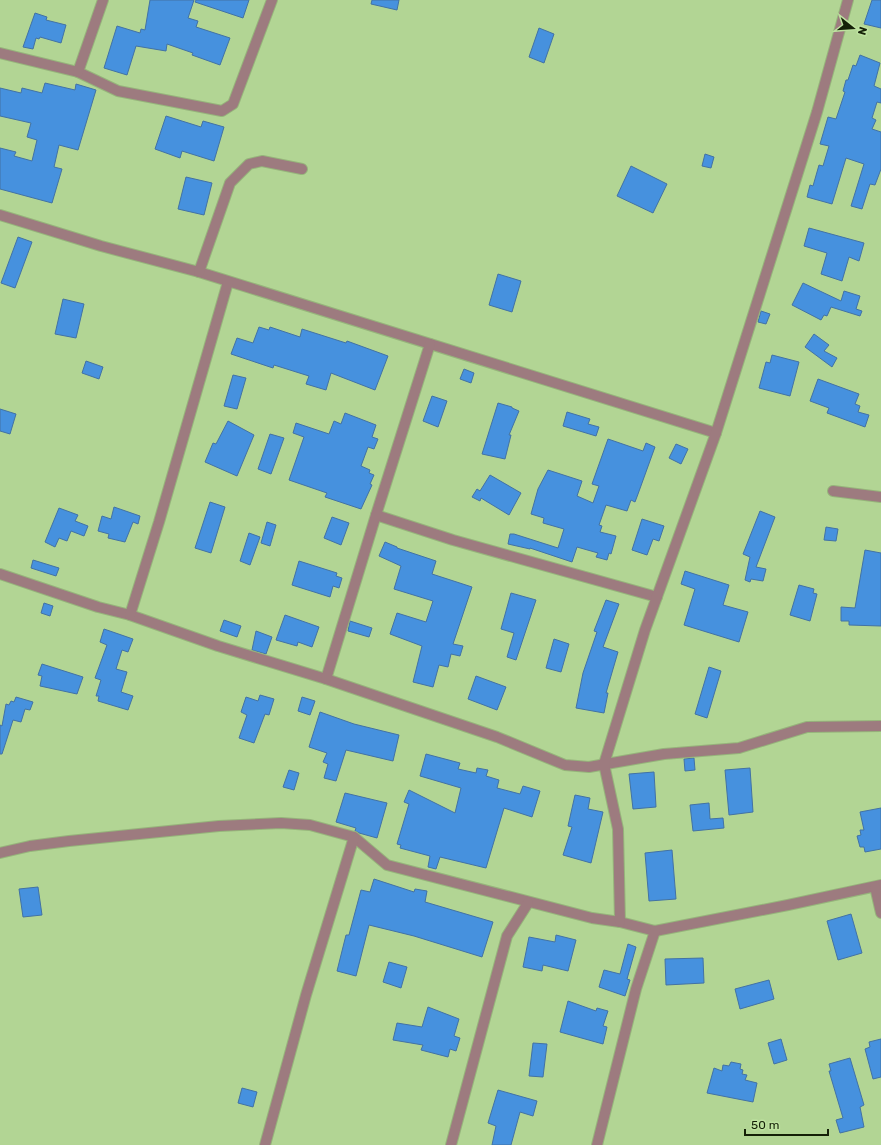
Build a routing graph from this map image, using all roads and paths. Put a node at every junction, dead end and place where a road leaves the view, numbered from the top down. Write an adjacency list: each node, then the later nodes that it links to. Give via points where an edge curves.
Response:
1 (103, 0): 5 (street)
2 (272, 0): 5 (street, via 233,104 222,111 118,91)
3 (848, 0): 11 (street, via 817,112)
4 (0, 53): 5 (street)
5 (78, 72)
6 (302, 169): 8 (street, via 262,161 249,164 230,183)
7 (1, 218): 8 (street)
8 (199, 272): 9 (street)
9 (228, 282): 10 (street); 17 (street)
10 (430, 344): 11 (street); 14 (street)
11 (716, 433): 16 (street)
12 (833, 491): 13 (street)
13 (881, 497)
14 (376, 515): 16 (street, via 453,540); 18 (street)
15 (0, 574): 17 (street)
16 (657, 597): 20 (street)
17 (130, 615): 18 (street, via 218,646)
18 (326, 679): 20 (street, via 497,737 565,765 589,767)
19 (881, 726): 20 (street, via 807,727 739,748 664,754)
20 (604, 764): 26 (street, via 618,829)
21 (354, 837): 22 (street, via 310,825 280,823 219,826 69,841); 24 (street, via 387,865); 28 (street, via 306,995)
22 (0, 853)
23 (878, 886): 25 (street); 27 (street)
24 (528, 903): 26 (street); 29 (street, via 507,936)
25 (881, 913)
26 (620, 922): 27 (street)
27 (655, 931): 30 (street, via 636,989)
28 (265, 1145)
29 (451, 1145)
30 (597, 1145)

